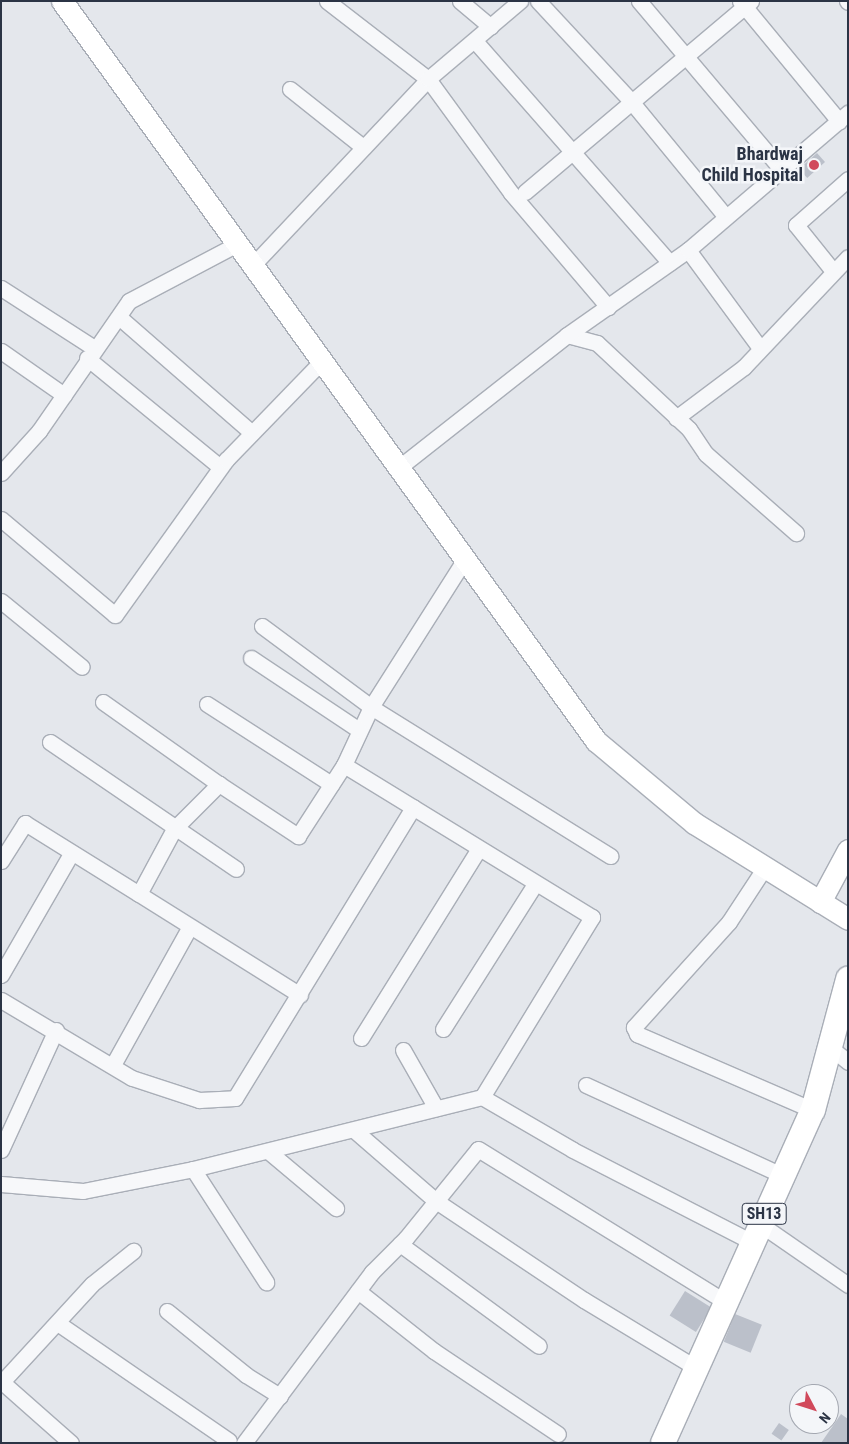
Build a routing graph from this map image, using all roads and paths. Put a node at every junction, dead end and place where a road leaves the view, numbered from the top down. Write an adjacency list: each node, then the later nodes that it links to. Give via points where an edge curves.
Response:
1 (62, 1): 21 (main road)
2 (327, 1): 11 (street)
3 (460, 1): 8 (street)
4 (520, 1): 8 (street)
5 (538, 1): 13 (street)
6 (638, 1): 10 (street)
7 (745, 3): 10 (street); 14 (street)
8 (491, 27): 9 (street)
9 (475, 41): 11 (street); 16 (street)
10 (686, 54): 13 (street); 17 (street)
11 (428, 78): 15 (street); 28 (street, via 512,193)
12 (290, 89): 15 (street)
13 (630, 100): 16 (street); 20 (street)
14 (843, 117): 17 (street)
15 (363, 147): 25 (street)
16 (574, 151): 19 (street); 24 (street)
17 (780, 168): 20 (street)
18 (848, 179): 26 (street, via 796,225)
19 (525, 192)
20 (726, 217): 22 (street)
21 (237, 244): 25 (main road); 29 (street, via 129,302)
22 (688, 250): 24 (street); 31 (street)
23 (848, 257): 26 (street)
24 (670, 263): 28 (street)
25 (253, 266): 34 (main road)
26 (833, 271): 31 (street)
27 (1, 288): 33 (street)
28 (608, 307): 30 (street)
29 (119, 317): 33 (street); 37 (street)
30 (567, 335): 36 (street, via 597,344); 39 (street)
31 (760, 348): 36 (street, via 744,367)
32 (1, 351): 35 (street)
33 (91, 353): 35 (street); 38 (street)
34 (322, 361): 37 (street); 39 (main road)
35 (64, 395): 40 (street)
36 (676, 418): 42 (street, via 706,454)
37 (252, 433): 38 (street)
38 (220, 467): 41 (street, via 115,615)
39 (397, 469): 43 (main road)
40 (1, 474)
41 (1, 519)
42 (796, 533)
43 (463, 562): 50 (street); 63 (main road, via 596,741 694,823)
44 (1, 601): 47 (street)
45 (262, 626): 50 (street)
46 (251, 658): 51 (street)
47 (82, 668)
48 (103, 702): 54 (street)
49 (207, 704): 55 (street)
50 (371, 708): 51 (street); 61 (street)
51 (359, 730): 53 (street)
52 (50, 742): 57 (street)
53 (344, 765): 55 (street); 56 (street)
54 (219, 784): 55 (street, via 298,836); 57 (street)
55 (331, 784)
56 (413, 807): 58 (street); 72 (street)
57 (174, 830): 64 (street); 66 (street)
58 (478, 850): 65 (street); 76 (street)
59 (848, 850): 67 (main road)
60 (71, 854): 62 (street, via 25,823); 66 (street); 70 (street)
61 (610, 856)
62 (1, 861)
63 (765, 868): 67 (main road); 83 (street, via 729,922 634,1027 636,1034)
64 (236, 869)
65 (535, 884): 74 (street); 81 (street, via 592,916)
66 (139, 894): 69 (street)
67 (820, 902): 68 (main road)
68 (848, 919)
69 (189, 928): 72 (street); 79 (street)
70 (1, 976)
71 (848, 979): 78 (main road, SH13)
72 (300, 995): 79 (street, via 235,1098 199,1100 132,1078)
73 (1, 1000): 75 (street)
74 (443, 1029)
75 (56, 1030): 79 (street); 85 (street)
76 (361, 1038)
77 (402, 1050): 82 (street)
78 (839, 1055): 83 (main road, SH13)
79 (114, 1063)
80 (586, 1085): 88 (street)
81 (482, 1096): 82 (street); 92 (street, via 573,1150)
82 (436, 1108): 84 (street)
83 (813, 1110): 88 (main road, SH13)
84 (354, 1130): 86 (street); 90 (street)
85 (1, 1150)
86 (268, 1151): 87 (street); 91 (street)
87 (193, 1169): 89 (street, via 83,1191); 95 (street)
88 (782, 1175): 92 (main road, SH13)
89 (1, 1184)
90 (436, 1201): 93 (street); 98 (street, via 478,1149); 102 (street, via 584,1300 688,1363)
91 (336, 1208)
92 (755, 1233): 96 (street); 98 (main road, SH13)
93 (400, 1244): 97 (street); 101 (street)
94 (134, 1251): 100 (street, via 92,1284)
95 (266, 1282)
96 (848, 1285)
97 (358, 1291): 104 (street); 105 (street, via 434,1351)
98 (724, 1301): 102 (main road, SH13)
99 (167, 1311): 104 (street, via 246,1375)
100 (58, 1324): 103 (street); 106 (street)
101 (539, 1346)
102 (697, 1363): 109 (main road, SH13)
103 (2, 1382): 107 (street)
104 (280, 1396): 108 (street)
105 (558, 1434)
106 (229, 1441)
107 (71, 1443)
108 (244, 1443)
109 (662, 1443)

